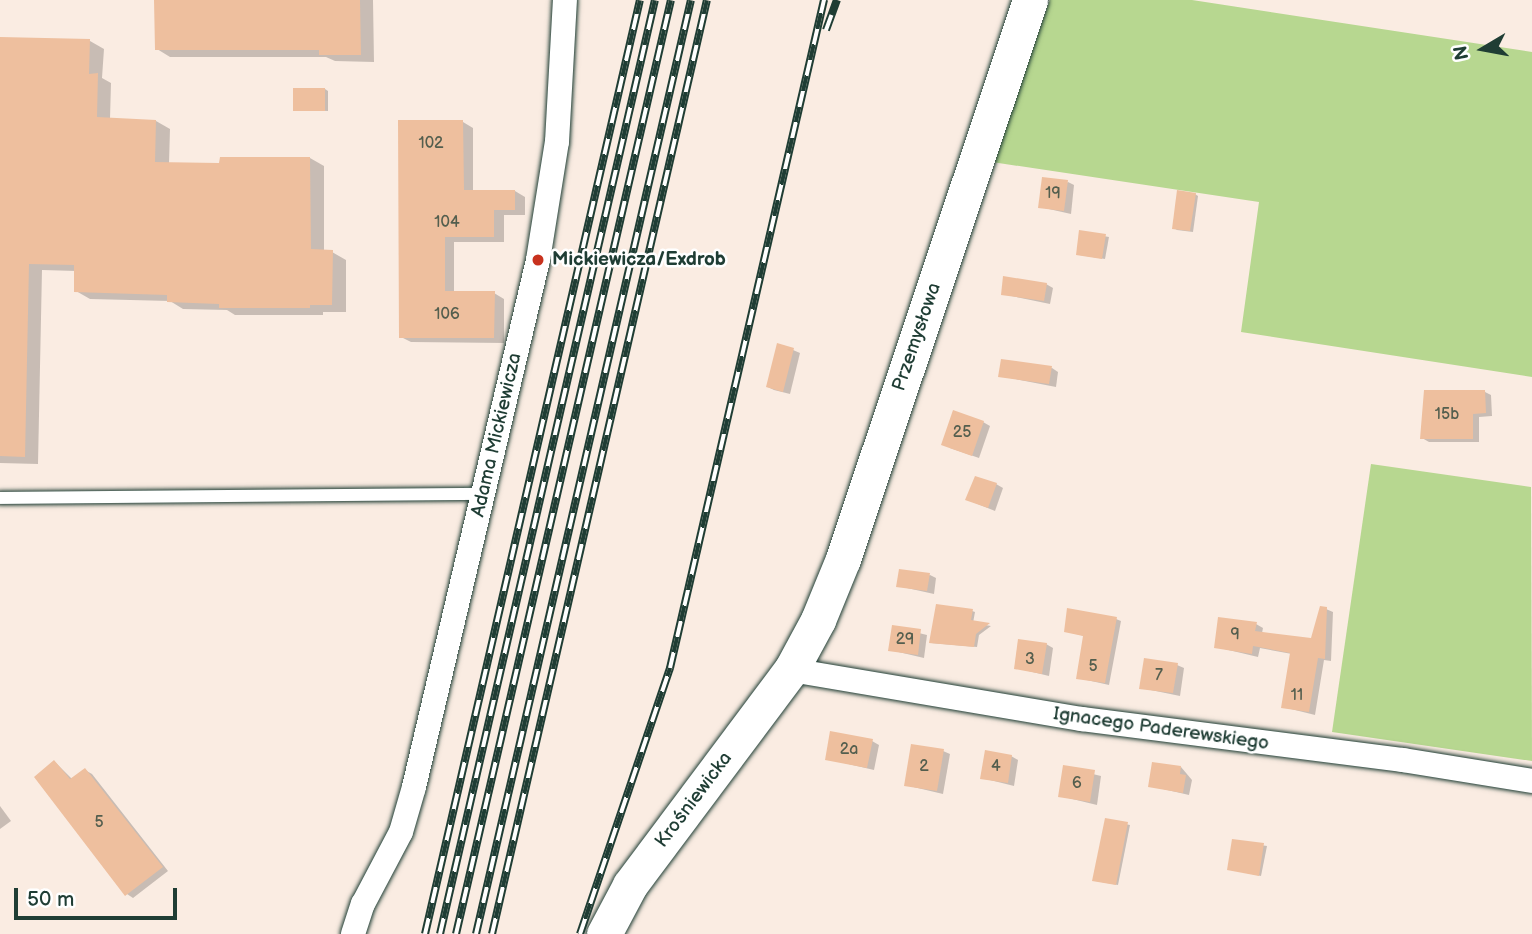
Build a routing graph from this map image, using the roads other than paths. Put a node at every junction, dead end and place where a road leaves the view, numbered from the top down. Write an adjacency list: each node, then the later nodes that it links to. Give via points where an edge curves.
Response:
1 (565, 0): 3 (street, Adama Mickiewicza, via 557,142 538,260)
2 (1030, 0): 5 (street, Przemysłowa, via 843,559)
3 (484, 494): 4 (lane); 7 (street, Adama Mickiewicza, via 401,832 363,904)
4 (0, 498)
5 (792, 670): 6 (street, Ignacego Paderewskiego, via 1082,719); 8 (street, Krośniewicka, via 630,885)
6 (1532, 781)
7 (353, 934)
8 (604, 934)

